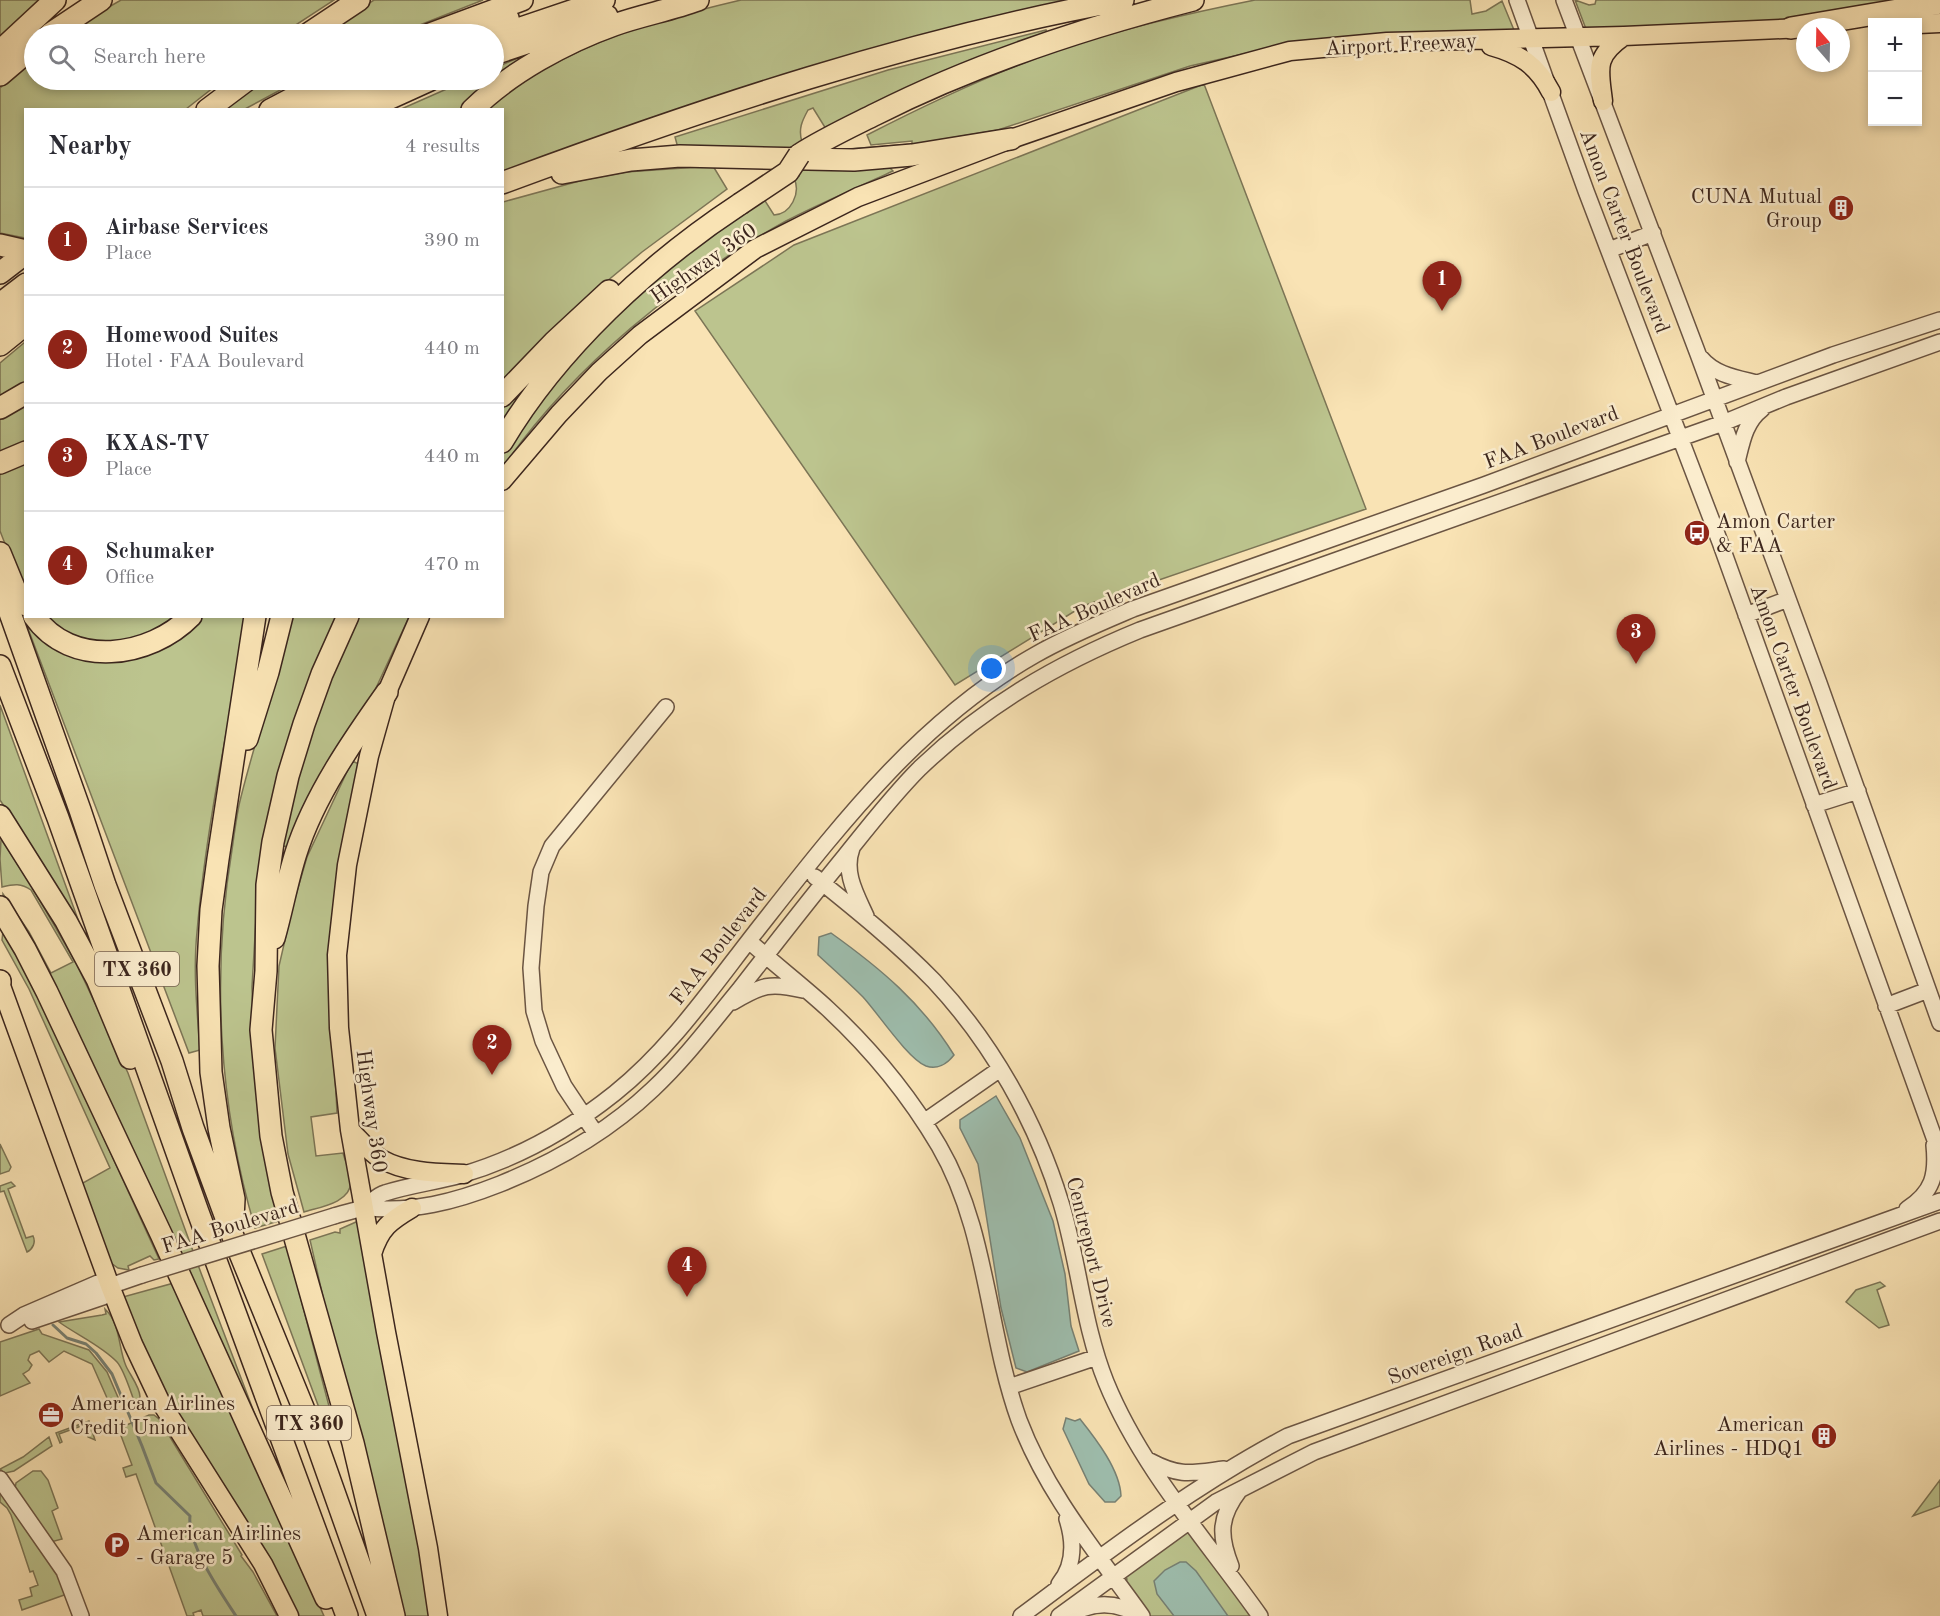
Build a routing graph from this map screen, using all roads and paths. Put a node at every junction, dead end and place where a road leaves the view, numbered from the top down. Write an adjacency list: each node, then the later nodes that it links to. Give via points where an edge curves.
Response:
1 (55, 0): 16 (highway)
2 (101, 0): 17 (highway)
3 (359, 0): 18 (highway)
4 (522, 0): 19 (highway)
5 (562, 0): 20 (highway)
6 (604, 0): 26 (highway)
7 (663, 0): 32 (highway)
8 (698, 0): 35 (highway, via 613,25 534,63)
9 (1123, 0): 51 (highway, via 978,31 856,64 577,156)
10 (1193, 0): 53 (highway, via 1049,41 912,95 799,155)
11 (1517, 0): 29 (street, Amon Carter Boulevard)
12 (1564, 0): 28 (street, Amon Carter Boulevard)
13 (1940, 3): 14 (highway)
14 (1850, 19)
15 (1940, 23): 21 (main road)
16 (29, 24)
17 (66, 24)
18 (323, 24)
19 (457, 24)
20 (493, 24)
21 (1922, 24)
22 (1868, 25): 23 (main road)
23 (1850, 26)
24 (1796, 28): 27 (main road, Airport Freeway)
25 (24, 29): 31 (highway)
26 (504, 34)
27 (1624, 36): 28 (main road, Airport Freeway); 43 (main road, via 1602,57 1599,73)
28 (1578, 38): 29 (main road, Airport Freeway); 43 (street, Amon Carter Boulevard)
29 (1532, 39): 30 (main road, Airport Freeway); 42 (street, Amon Carter Boulevard)
30 (1472, 40): 42 (main road, via 1525,60); 50 (main road, Airport Freeway, via 1387,42 1290,51 1176,81)
31 (0, 51)
32 (504, 51)
33 (24, 55): 34 (highway)
34 (0, 75)
35 (504, 84)
36 (234, 90): 44 (highway)
37 (309, 90): 45 (highway)
38 (338, 90): 46 (highway)
39 (370, 90): 47 (highway)
40 (408, 90): 48 (highway)
41 (497, 90): 49 (highway)
42 (1551, 92): 56 (street, Amon Carter Boulevard)
43 (1603, 101): 54 (street, Amon Carter Boulevard)
44 (210, 108)
45 (274, 108)
46 (301, 108)
47 (332, 108)
48 (368, 108)
49 (474, 108)
50 (1011, 139): 52 (highway, via 854,160 680,156 631,160); 82 (main road, Highway 360, via 858,197 755,249 640,335 599,372)
51 (504, 184)
52 (504, 185)
53 (738, 201): 73 (highway, via 660,249 612,289); 80 (highway, via 613,305 527,404)
54 (1653, 233): 56 (street); 70 (street, Amon Carter Boulevard)
55 (0, 245): 57 (highway)
56 (1609, 250): 77 (street, Amon Carter Boulevard)
57 (24, 251)
58 (24, 254): 60 (highway)
59 (24, 268): 61 (highway)
60 (0, 273)
61 (0, 286)
62 (24, 286): 63 (highway)
63 (0, 304)
64 (24, 305): 66 (highway)
65 (1940, 320): 71 (street, FAA Boulevard)
66 (0, 324)
67 (24, 326): 69 (highway)
68 (1940, 342): 75 (street, FAA Boulevard)
69 (0, 345)
70 (1698, 354): 71 (street, via 1719,372); 74 (street, Amon Carter Boulevard)
71 (1757, 383): 74 (street, FAA Boulevard)
72 (24, 394): 76 (highway)
73 (504, 394)
74 (1715, 400): 77 (street, FAA Boulevard); 78 (street, Amon Carter Boulevard)
75 (1767, 405): 78 (street, FAA Boulevard); 81 (street, via 1754,415 1746,429)
76 (0, 408)
77 (1672, 414): 79 (street, Amon Carter Boulevard); 83 (street, FAA Boulevard)
78 (1723, 423): 79 (street, FAA Boulevard); 81 (street, Amon Carter Boulevard)
79 (1680, 436): 84 (street, FAA Boulevard); 89 (street, Amon Carter Boulevard)
80 (504, 439)
81 (1737, 462): 87 (street, Amon Carter Boulevard)
82 (504, 479)
83 (1370, 525): 84 (street); 97 (street, FAA Boulevard, via 1133,609 1034,655)
84 (1377, 545): 99 (street, FAA Boulevard, via 1110,642 1044,675)
85 (0, 553): 88 (highway)
86 (0, 585): 133 (highway, TX 360)
87 (1788, 599): 89 (street); 101 (street, Amon Carter Boulevard)
88 (24, 602)
89 (1746, 615): 102 (street, Amon Carter Boulevard)
90 (36, 618): 91 (highway, via 59,639 101,652 130,650 158,641)
91 (189, 618)
92 (255, 618): 103 (highway)
93 (282, 618): 103 (highway)
94 (347, 618): 112 (highway, via 322,674 288,776 267,885)
95 (419, 618): 98 (main road, Highway 360)
96 (0, 666): 121 (highway, TX 360)
97 (990, 684): 99 (street); 106 (street, FAA Boulevard, via 917,742 862,799)
98 (387, 692): 112 (highway, via 329,781 296,852); 123 (main road, Highway 360, via 357,809 337,955 339,1028)
99 (1003, 702): 105 (street, FAA Boulevard, via 968,726 920,769)
100 (666, 707): 120 (street, via 552,846 541,872 531,968 534,1011 564,1086)
101 (1858, 791): 102 (street); 114 (street, Amon Carter Boulevard)
102 (1814, 805): 116 (street, Amon Carter Boulevard)
103 (226, 806): 133 (highway, via 211,910 208,1008 211,1072 234,1199)
104 (0, 816): 121 (highway, via 66,921 97,980 148,1102)
105 (853, 845): 107 (street, FAA Boulevard); 109 (street, via 848,860 851,881)
106 (805, 869): 107 (street, Centreport Drive); 110 (street, FAA Boulevard)
107 (822, 883): 109 (street, Centreport Drive); 111 (street, FAA Boulevard)
108 (0, 907): 152 (highway, via 47,992)
109 (868, 921): 119 (street, Centreport Drive, via 934,982)
110 (749, 941): 111 (street); 120 (street, FAA Boulevard, via 657,1054 614,1094)
111 (765, 956): 115 (street); 117 (street, FAA Boulevard)
112 (266, 971): 155 (highway, via 261,1030 276,1165 353,1443)
113 (0, 982): 135 (main road)
114 (1928, 990): 116 (street); 118 (street, Amon Carter Boulevard)
115 (808, 991): 117 (street, via 769,985); 122 (street, via 882,1064)
116 (1886, 1006): 125 (street, Amon Carter Boulevard)
117 (725, 1007): 124 (street, FAA Boulevard, via 651,1090)
118 (1940, 1023)
119 (1000, 1069): 122 (street); 137 (street, Centreport Drive, via 1038,1139 1056,1188 1071,1236)
120 (584, 1114): 124 (street); 127 (street, FAA Boulevard, via 523,1151)
121 (167, 1122): 153 (highway, TX 360)
122 (924, 1122): 138 (street, via 955,1180 973,1230)
123 (350, 1130): 127 (main road, via 380,1158 394,1165); 129 (main road, Highway 360)
124 (596, 1134): 130 (street, FAA Boulevard, via 548,1163 484,1191)
125 (1934, 1136): 126 (street, Amon Carter Boulevard); 131 (street, via 1936,1159 1929,1188 1913,1206)
126 (1940, 1154)
127 (464, 1174): 129 (street, FAA Boulevard, via 382,1194)
128 (1940, 1201): 131 (street, Sovereign Road)
129 (363, 1207): 130 (street, FAA Boulevard, via 385,1211); 134 (main road, Highway 360); 135 (street, FAA Boulevard, bridge)
130 (412, 1208): 134 (main road, via 384,1227)
131 (1873, 1225): 140 (street, Sovereign Road, via 1288,1436)
132 (1935, 1227): 142 (street, Sovereign Road, via 1657,1324 1612,1344 1314,1452)
133 (232, 1234): 154 (highway, TX 360, via 310,1427)
134 (372, 1254): 156 (main road, Highway 360)
135 (110, 1286): 136 (street, FAA Boulevard, via 99,1299); 151 (main road, via 159,1401 263,1564)
136 (5, 1327)
137 (1097, 1357): 138 (street); 139 (street, Centreport Drive, via 1117,1407)
138 (1009, 1387): 144 (street, via 1036,1461)
139 (1147, 1459): 140 (street, via 1179,1473); 143 (street, Centreport Drive)
140 (1230, 1468): 143 (street, Sovereign Road)
141 (0, 1479): 150 (street, via 64,1571)
142 (1241, 1488): 145 (street, Sovereign Road); 148 (street, via 1229,1504 1222,1528 1223,1546)
143 (1178, 1503): 145 (street, Centreport Drive); 146 (street, Sovereign Road)
144 (1063, 1507): 146 (street); 149 (street, via 1073,1551 1070,1566)
145 (1190, 1520): 147 (street, Sovereign Road); 148 (street, Centreport Drive)
146 (1100, 1558): 147 (street); 149 (street, Sovereign Road)
147 (1113, 1576): 158 (street, Sovereign Road); 160 (street)
148 (1240, 1588): 161 (street, Centreport Drive)
149 (1050, 1594): 157 (street, Sovereign Road)
150 (81, 1616)
151 (289, 1616)
152 (334, 1616)
153 (347, 1616)
154 (378, 1616)
155 (394, 1616)
156 (438, 1616)
157 (1021, 1616)
158 (1059, 1616)
159 (1067, 1616): 160 (street, via 1100,1603 1128,1608)
160 (1141, 1616)
161 (1260, 1616)

